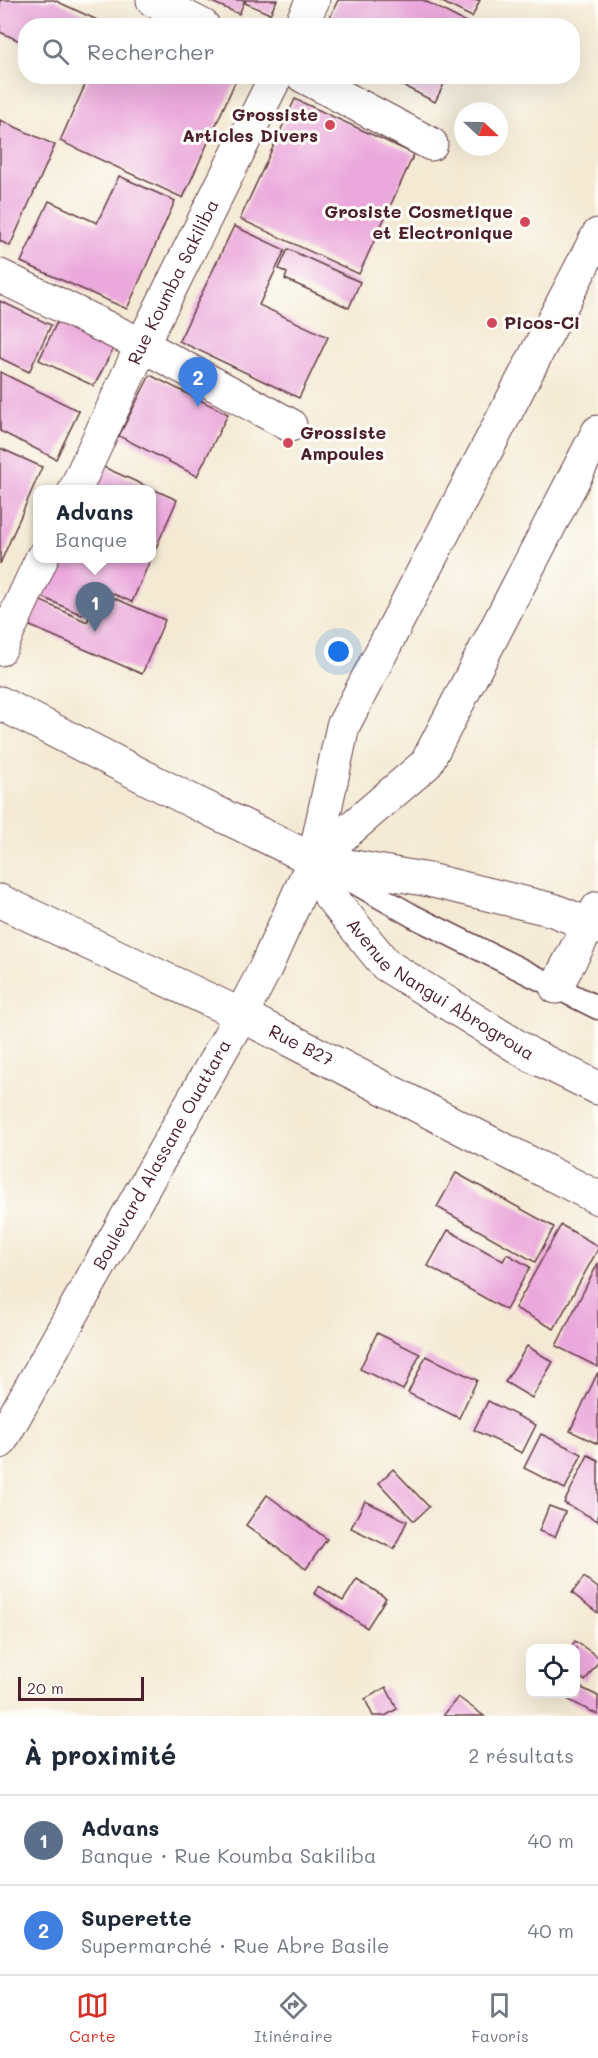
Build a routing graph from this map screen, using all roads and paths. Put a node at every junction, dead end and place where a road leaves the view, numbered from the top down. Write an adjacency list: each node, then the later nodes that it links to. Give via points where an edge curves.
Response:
1 (153, 0): 3 (main road)
2 (313, 0): 4 (main road)
3 (188, 18)
4 (304, 18)
5 (272, 84): 10 (main road, Rue Koumba Sakiliba)
6 (318, 84): 7 (main road)
7 (431, 144)
8 (598, 235): 17 (main road, via 343,726)
9 (0, 276): 10 (main road)
10 (142, 345): 11 (main road); 13 (main road, Rue Koumba Sakiliba)
11 (290, 425)
12 (598, 432): 17 (main road, via 426,764)
13 (77, 485)
14 (40, 563): 15 (main road)
15 (0, 649)
16 (0, 703): 17 (main road, Avenue Nangui Abrogroua)
17 (314, 860): 19 (main road, Avenue Nangui Abrogroua, via 429,880); 20 (lane, Avenue Nangui Abrogroua, via 413,916); 22 (main road, Boulevard Alassane Ouattara); 23 (main road, Avenue Nangui Abrogroua, via 330,896 386,965 531,1055)
18 (0, 901): 22 (main road, Rue B27)
19 (595, 919): 20 (main road)
20 (556, 987): 21 (lane, Avenue Nangui Abrogroua)
21 (598, 1008)
22 (241, 1015): 24 (main road, Rue B27); 25 (main road, Boulevard Alassane Ouattara)
23 (598, 1088)
24 (598, 1198)
25 (0, 1443)

